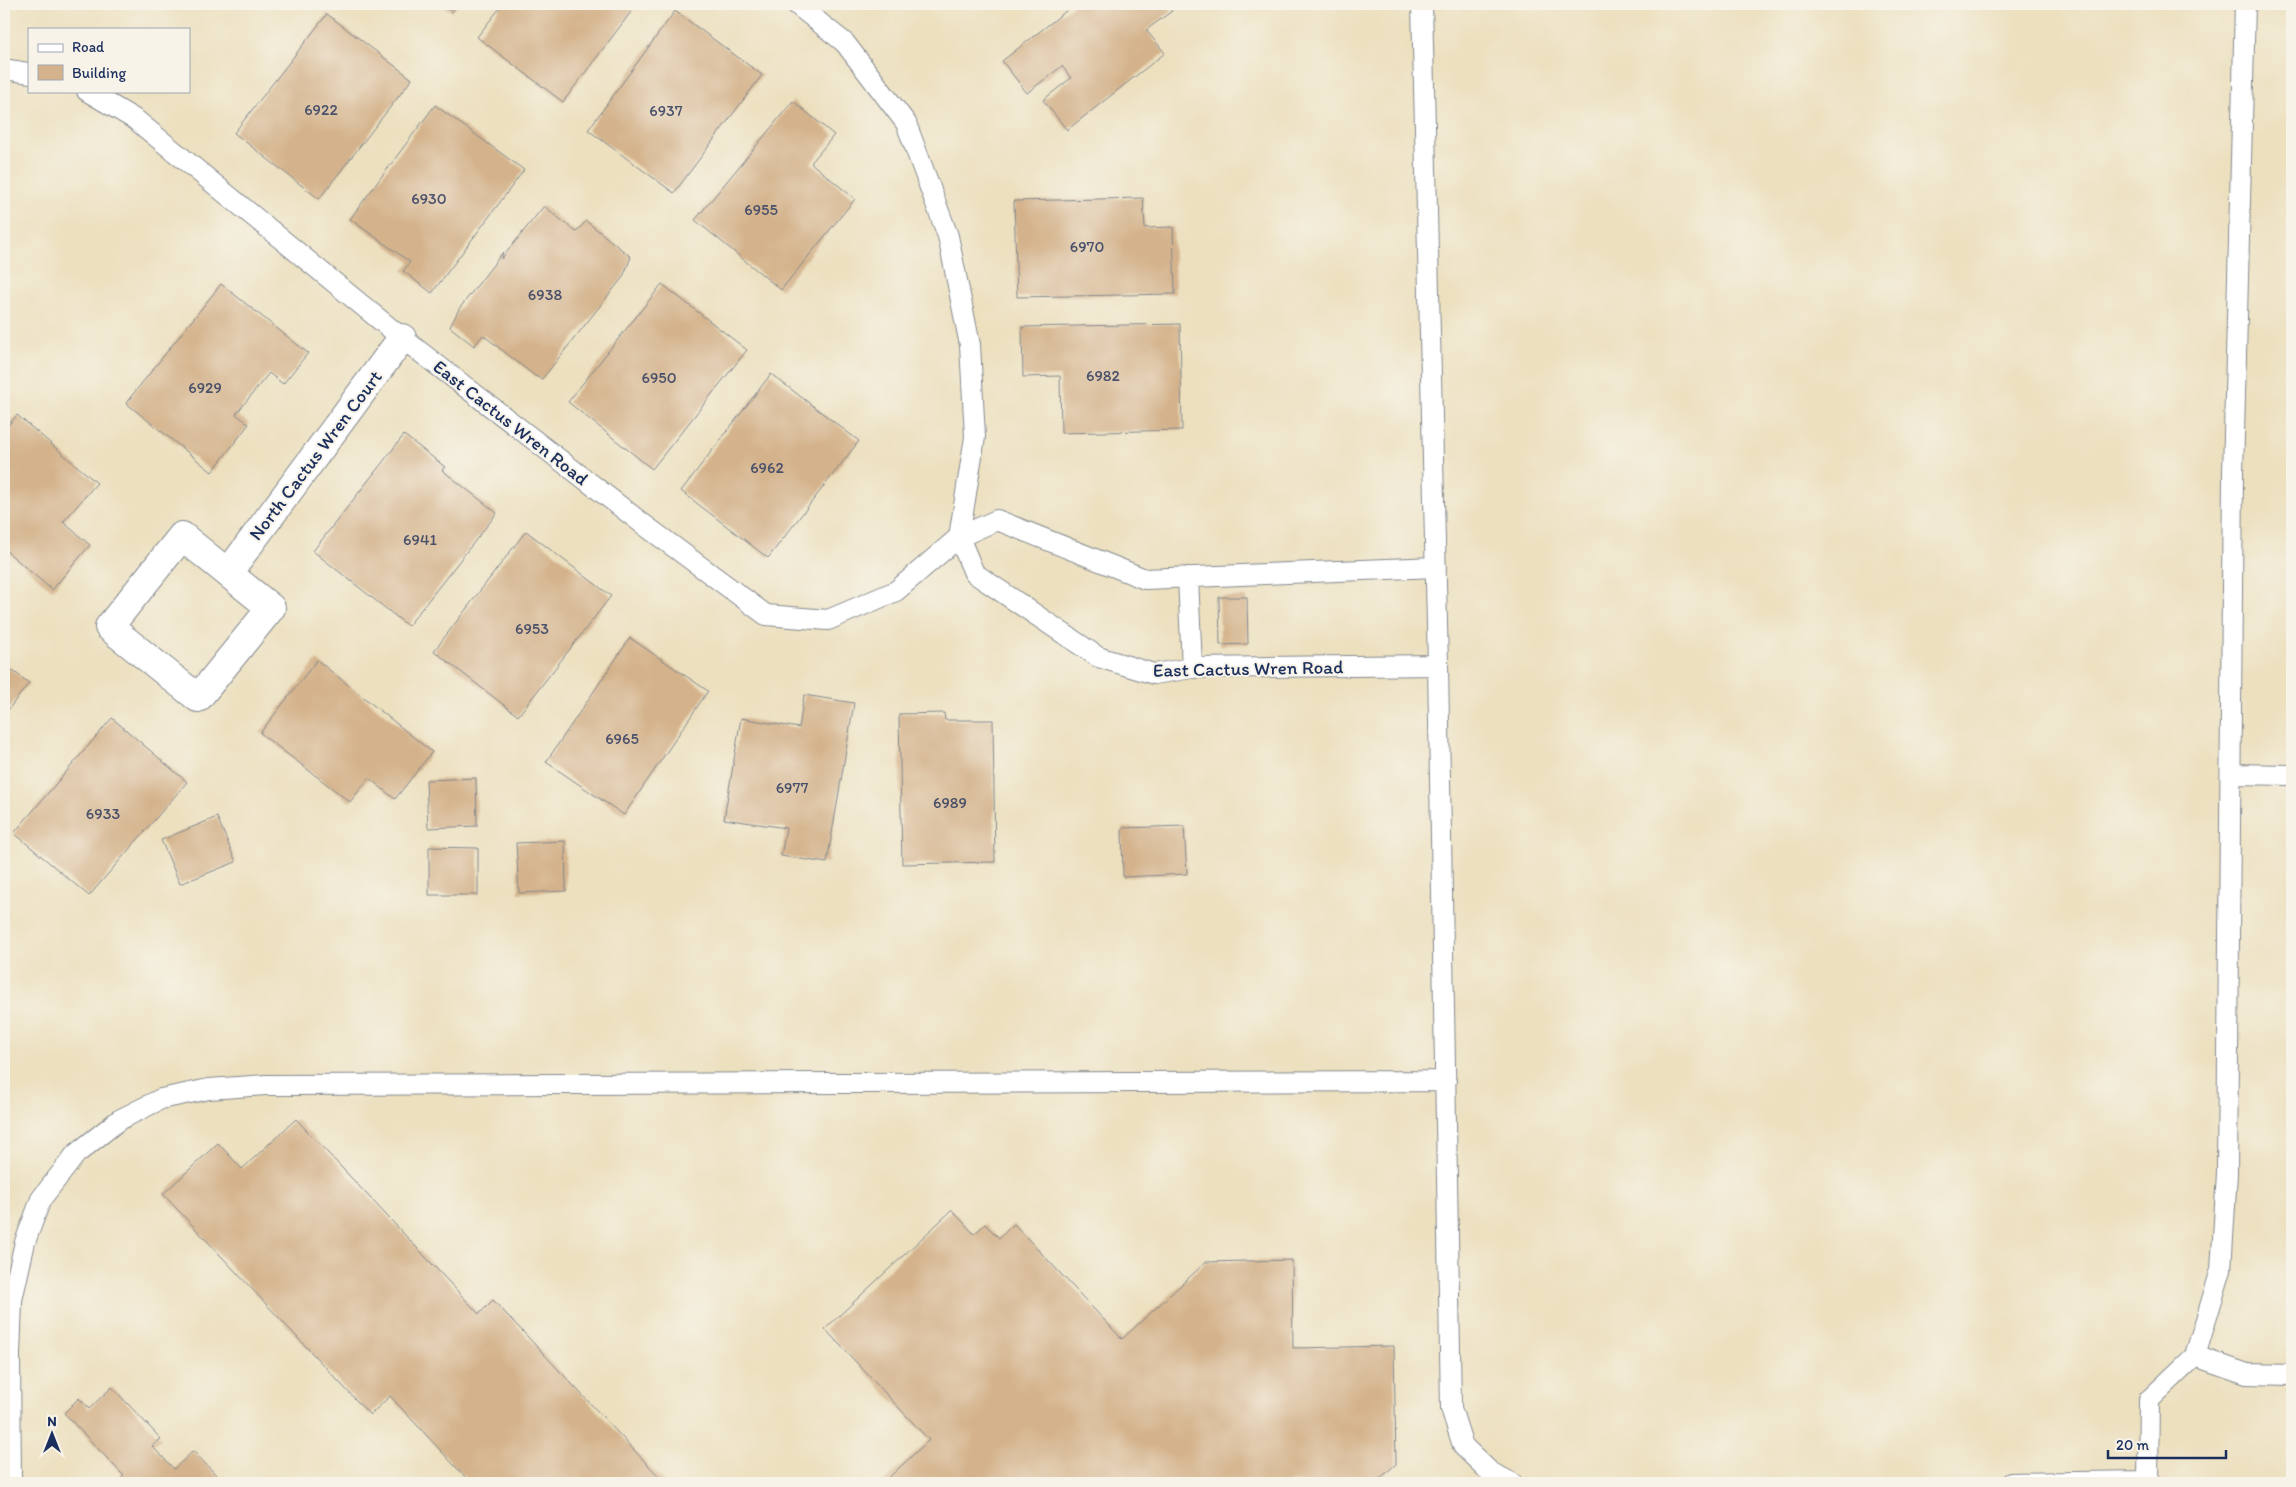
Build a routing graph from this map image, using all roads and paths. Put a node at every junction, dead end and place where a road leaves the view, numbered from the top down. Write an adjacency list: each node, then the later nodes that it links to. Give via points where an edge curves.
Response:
1 (796, 4): 8 (lane, via 846,43 906,123 948,236 970,345 975,437)
2 (1422, 4): 9 (lane)
3 (2245, 4): 14 (lane, via 2233,473)
4 (4, 69): 5 (lane)
5 (28, 73)
6 (89, 92): 7 (lane, East Cactus Wren Road, via 136,120)
7 (402, 338): 8 (lane, East Cactus Wren Road, via 766,615 828,620 896,591); 10 (street, North Cactus Wren Court)
8 (959, 537): 11 (lane, East Cactus Wren Road, via 997,520 1145,578); 13 (lane, East Cactus Wren Road, via 974,573 1098,657 1154,674)
9 (1436, 567): 11 (lane, East Cactus Wren Road); 12 (lane)
10 (228, 573): 10 (street, via 271,608 198,698 109,627 182,536)
11 (1188, 577): 13 (lane)
12 (1438, 665): 13 (lane, East Cactus Wren Road); 16 (lane)
13 (1192, 668)
14 (2230, 774): 15 (lane); 17 (lane, via 2227,1173 2221,1270)
15 (2292, 775)
16 (1446, 1082): 20 (lane, via 266,1085 208,1089 160,1099 119,1120 76,1154 41,1199 25,1242 12,1300); 21 (lane, via 1451,1408 1463,1446 1490,1472)
17 (2195, 1356): 18 (lane, via 2247,1374); 19 (lane, via 2149,1400)
18 (2292, 1374)
19 (2148, 1482): 22 (lane)
20 (11, 1483)
21 (1512, 1483)
22 (2011, 1483)

